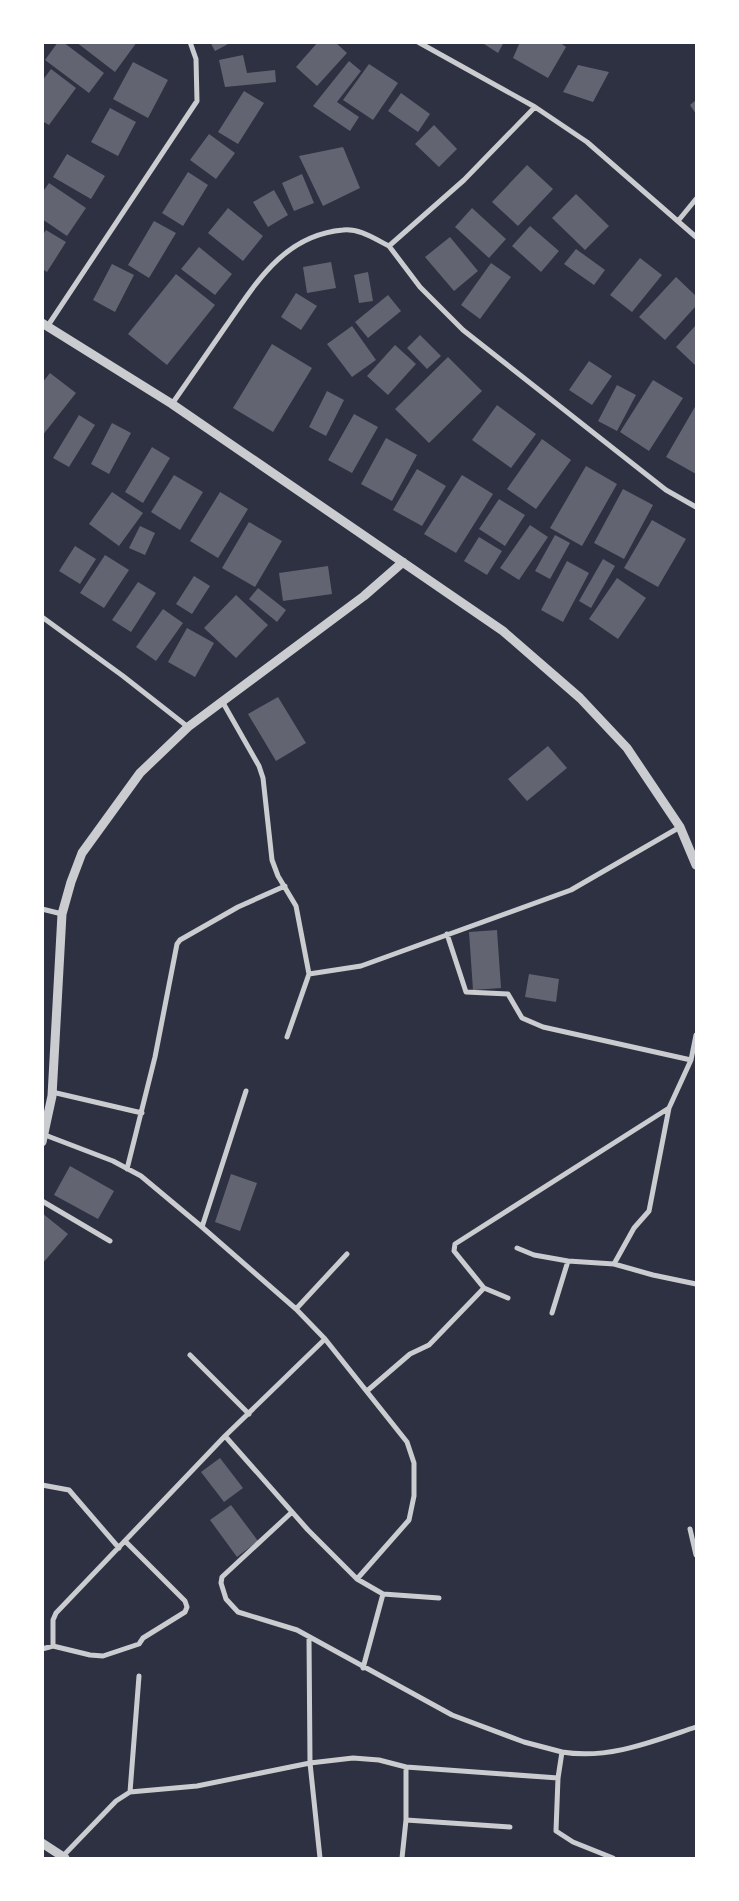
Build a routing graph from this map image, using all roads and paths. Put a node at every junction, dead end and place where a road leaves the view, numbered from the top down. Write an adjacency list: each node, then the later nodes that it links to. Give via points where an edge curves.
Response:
1 (190, 42): 8 (street, via 196,59 197,101)
2 (418, 42): 3 (street)
3 (535, 107): 5 (street, via 588,142); 7 (street, via 464,180)
4 (696, 199): 5 (street)
5 (678, 221): 6 (street)
6 (696, 237)
7 (389, 246): 9 (street, via 362,233 344,229 314,237 288,250 264,272); 10 (street, via 420,288 463,330 666,490)
8 (45, 325): 9 (street)
9 (172, 404): 11 (street)
10 (696, 507)
11 (403, 562): 13 (street, via 364,596); 15 (street, via 503,631 580,698 627,748)
12 (42, 617): 14 (street)
13 (222, 701): 14 (street); 17 (street, via 259,766 272,860)
14 (188, 727): 19 (street, via 140,773 90,840 75,868)
15 (680, 827): 16 (street); 20 (street, via 571,890)
16 (696, 865)
17 (284, 886): 21 (street, via 292,896 299,916); 28 (street, via 210,922 177,944)
18 (42, 909): 19 (street)
19 (62, 914): 25 (street)
20 (448, 934): 21 (street, via 361,966); 24 (street, via 466,992 508,994 522,1018 543,1027)
21 (309, 974): 23 (street)
22 (696, 1035): 24 (street)
23 (287, 1038)
24 (691, 1060): 27 (street)
25 (52, 1092): 28 (street); 29 (street)
26 (246, 1092): 32 (street)
27 (669, 1108): 37 (street, via 649,1210 634,1228); 39 (street, via 454,1244 454,1251)
28 (142, 1113): 30 (street)
29 (44, 1138): 30 (street)
30 (127, 1169): 32 (street, via 141,1176)
31 (42, 1201): 33 (street)
32 (202, 1227): 41 (street)
33 (110, 1242)
34 (517, 1248): 36 (street, via 534,1256)
35 (347, 1254): 41 (street)
36 (568, 1260): 37 (street); 42 (street)
37 (614, 1264): 38 (street)
38 (696, 1284)
39 (484, 1288): 40 (street); 45 (street, via 429,1346 410,1354)
40 (508, 1298)
41 (296, 1309): 43 (street)
42 (552, 1313)
43 (325, 1339): 45 (street); 46 (street)
44 (190, 1355): 46 (street)
45 (368, 1391): 54 (street, via 411,1448 414,1496 408,1523)
46 (249, 1414): 47 (street)
47 (225, 1436): 49 (street); 51 (street)
48 (42, 1485): 52 (street, via 69,1490)
49 (292, 1512): 54 (street); 57 (street, via 224,1574 221,1583 226,1599 235,1610)
50 (690, 1529): 53 (street)
51 (125, 1542): 52 (street); 58 (street, via 185,1601 185,1612 143,1638 139,1644 103,1656)
52 (119, 1548): 58 (street, via 56,1613)
53 (696, 1555)
54 (358, 1579): 55 (street)
55 (383, 1594): 56 (street); 60 (street)
56 (439, 1598)
57 (309, 1637): 60 (street); 64 (street)
58 (53, 1646): 59 (street)
59 (42, 1650)
60 (363, 1668): 63 (street, via 452,1715 524,1742)
61 (139, 1676): 67 (street)
62 (696, 1727): 63 (street, via 620,1751 588,1755)
63 (562, 1752): 66 (street)
64 (310, 1763): 65 (street, via 366,1758); 67 (street, via 197,1786); 72 (street)
65 (406, 1767): 66 (street); 68 (street)
66 (558, 1778): 74 (street, via 556,1831 573,1842)
67 (130, 1792): 71 (street, via 116,1801)
68 (406, 1820): 69 (street); 73 (street)
69 (510, 1827)
70 (42, 1842): 71 (street)
71 (64, 1857)
72 (320, 1858)
73 (402, 1858)
74 (613, 1858)

